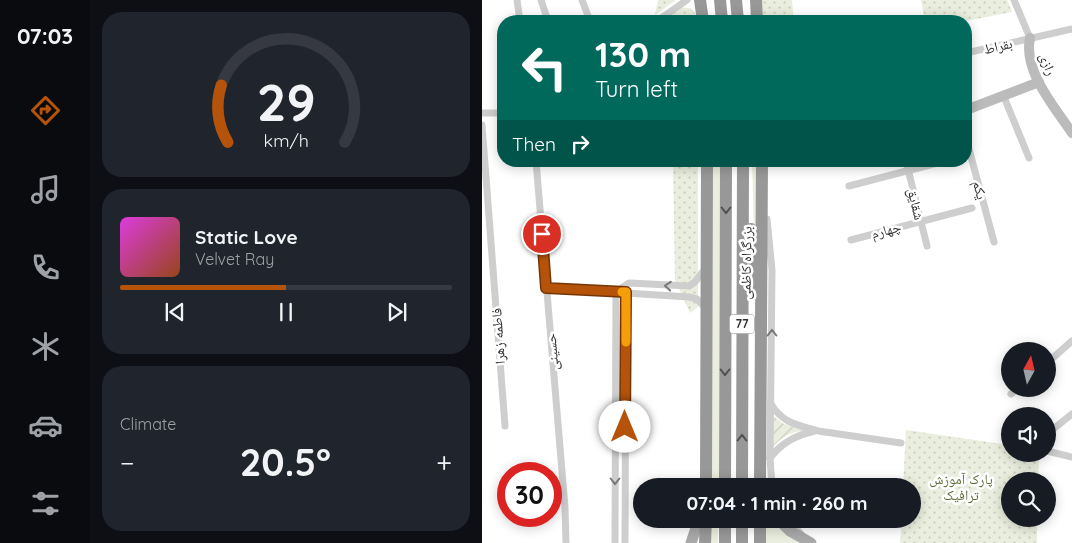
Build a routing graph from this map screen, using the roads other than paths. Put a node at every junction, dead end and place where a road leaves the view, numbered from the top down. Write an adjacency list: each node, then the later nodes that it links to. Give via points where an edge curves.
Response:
1 (517, 0): 10 (street)
2 (542, 0): 11 (street)
3 (582, 0): 12 (street)
4 (688, 0): 13 (street)
5 (700, 0): 14 (highway)
6 (720, 0): 15 (highway)
7 (736, 0): 16 (highway)
8 (756, 0): 17 (highway)
9 (1014, 0): 19 (street, رازی)
10 (519, 15)
11 (546, 15)
12 (588, 15)
13 (666, 15)
14 (702, 15)
15 (721, 15)
16 (737, 15)
17 (757, 15)
18 (1072, 29): 19 (street, بقراط)
19 (1030, 38): 20 (street, بقراط); 21 (street, رازی, via 1029,58)
20 (972, 52)
21 (1039, 82): 22 (street); 27 (street, رازی)
22 (1004, 97): 23 (street); 28 (street)
23 (972, 108)
24 (482, 113): 25 (street)
25 (497, 113)
26 (482, 125): 41 (street, فاطمه زهرا)
27 (1072, 133)
28 (1029, 158)
29 (972, 160): 45 (street, یکم)
30 (536, 167): 50 (street, حسینی)
31 (708, 167): 49 (highway)
32 (726, 167): 67 (highway, بزرگراه کاظمی / 77, one-way to 67)
33 (743, 167): 54 (highway, via 750,207)
34 (743, 167): 68 (highway, بزرگراه کاظمی / 77, one-way to 34)
35 (762, 167): 54 (highway, بزرگراه کاظمی)
36 (762, 167): 57 (street, one-way to 36, via 772,270)
37 (908, 167): 39 (street, شقایق)
38 (925, 167): 39 (street)
39 (909, 172): 40 (street); 43 (street, شقایق)
40 (849, 186)
41 (485, 192): 47 (street, فاطمه زهرا)
42 (972, 208): 43 (street, چهارم)
43 (920, 221): 44 (street, چهارم); 46 (street, شقایق)
44 (851, 240)
45 (994, 242)
46 (927, 246)
47 (492, 251): 48 (street); 59 (street, فاطمه زهرا)
48 (482, 252)
49 (707, 266): 51 (street, one-way to 51, via 696,282 689,286 629,283); 53 (highway)
50 (546, 288): 51 (street); 79 (street, حسینی)
51 (616, 292): 52 (street); 80 (street, one-way to 80)
52 (626, 292): 53 (street, via 689,297 702,302); 81 (street)
53 (707, 309): 66 (highway)
54 (760, 331): 69 (highway, بزرگراه کاظمی)
55 (1072, 342): 56 (street)
56 (1056, 355)
57 (771, 403): 61 (street, via 782,418); 65 (street)
58 (1072, 414): 60 (street)
59 (505, 426)
60 (1056, 427)
61 (818, 431): 62 (street); 65 (street, via 784,443)
62 (901, 442)
63 (1056, 453): 64 (street)
64 (1072, 456)
65 (770, 458): 70 (street)
66 (706, 478)
67 (725, 478)
68 (742, 478)
69 (761, 478)
70 (771, 478)
71 (696, 528): 82 (main road)
72 (706, 528): 83 (highway)
73 (725, 528): 84 (highway)
74 (742, 528): 85 (highway)
75 (760, 528): 86 (highway)
76 (787, 528): 78 (main road)
77 (797, 528): 78 (street)
78 (810, 542)
79 (566, 543)
80 (615, 543)
81 (625, 543)
82 (691, 543)
83 (705, 543)
84 (725, 543)
85 (742, 543)
86 (760, 543)

